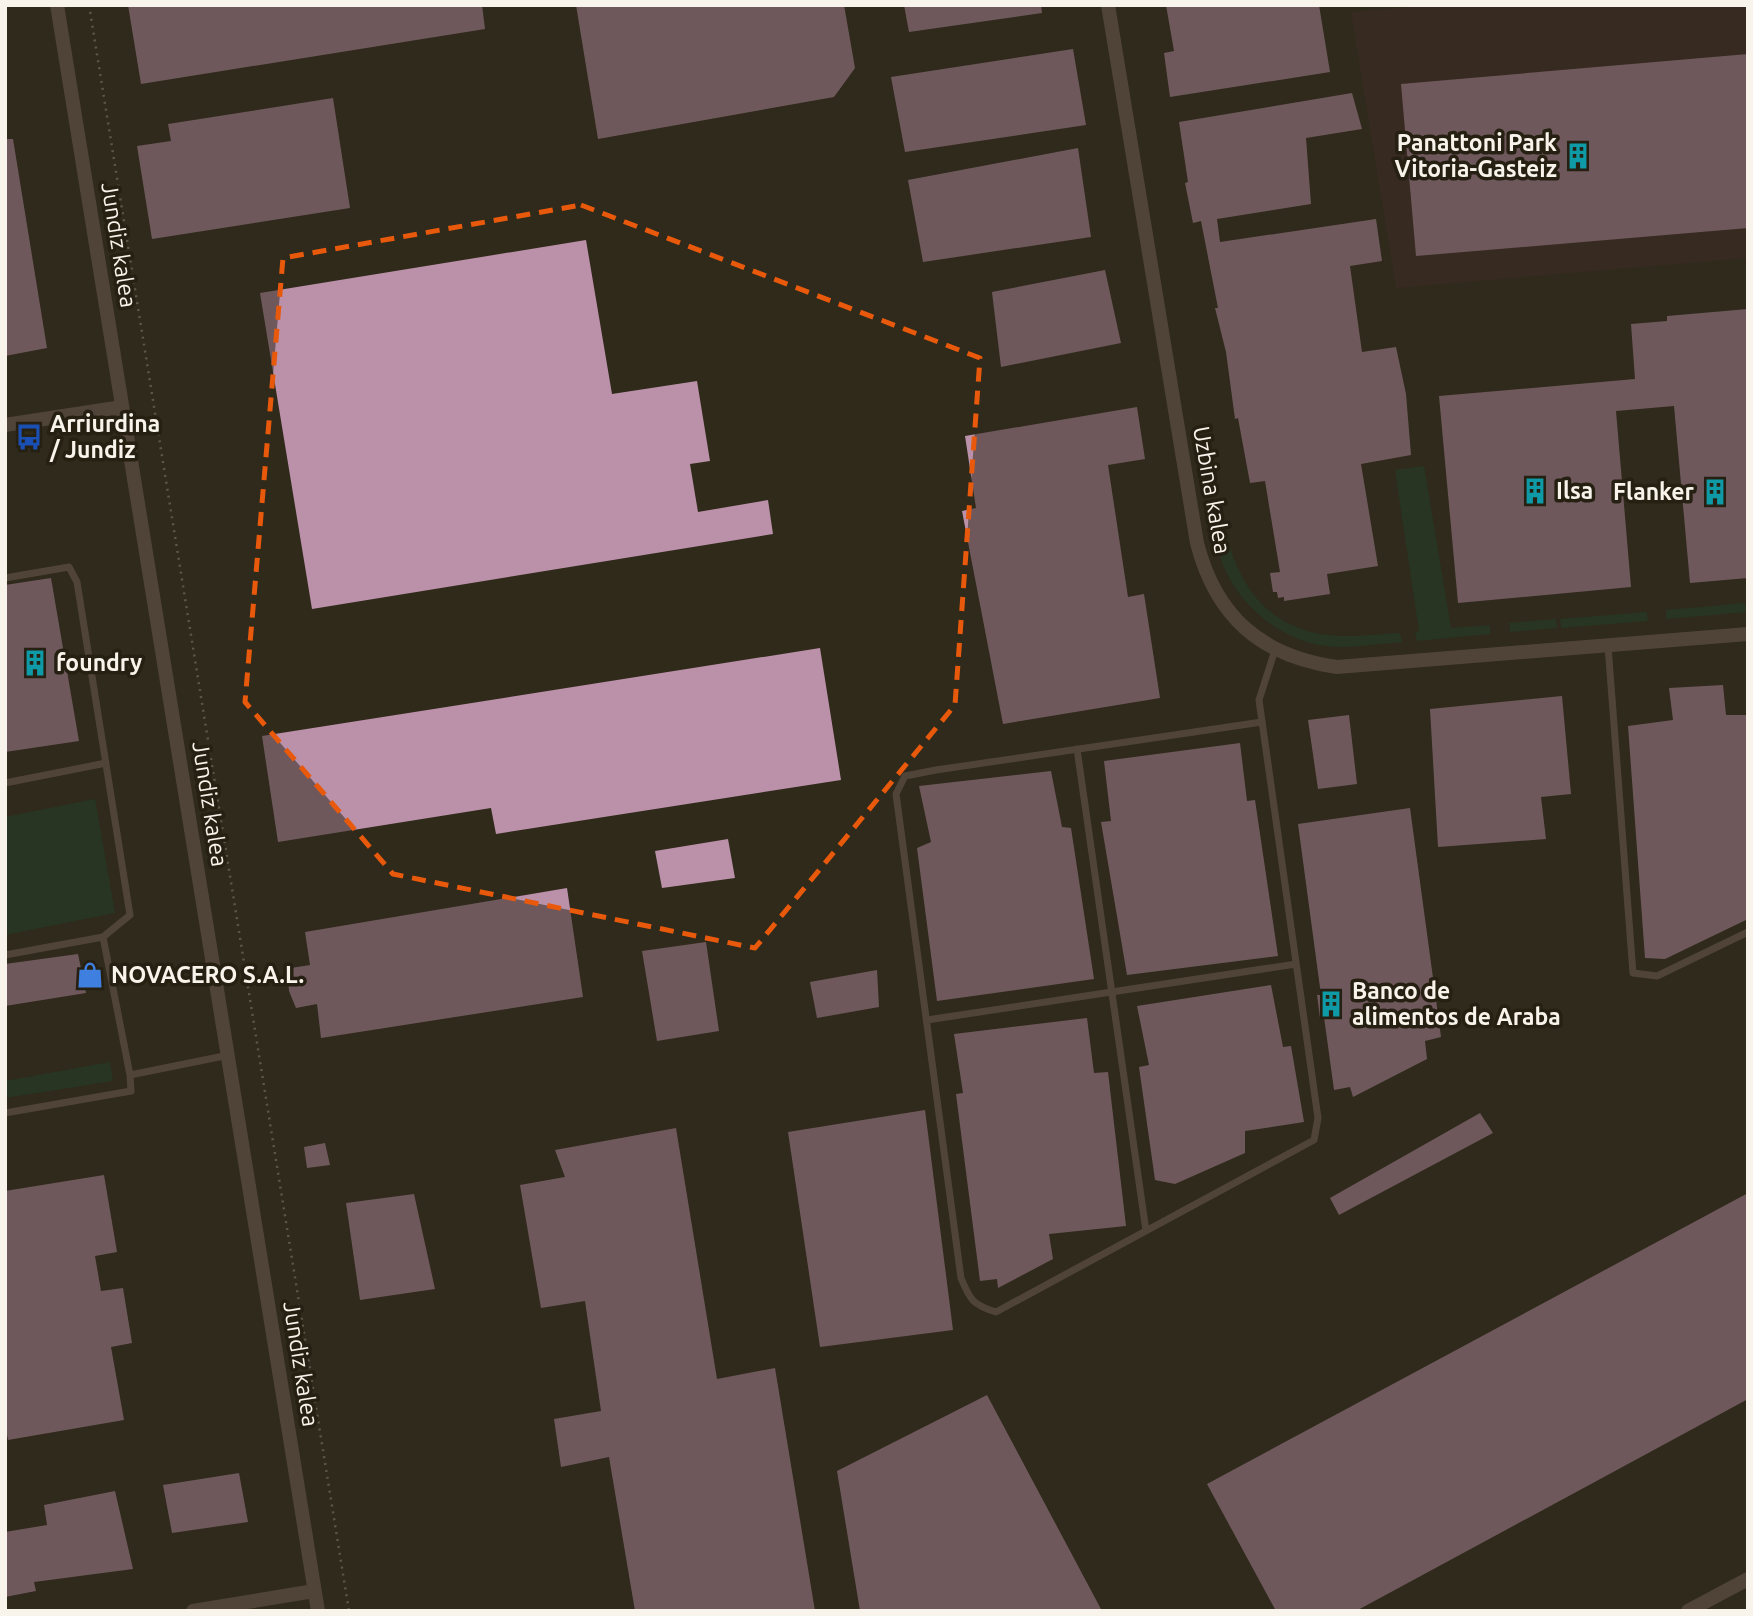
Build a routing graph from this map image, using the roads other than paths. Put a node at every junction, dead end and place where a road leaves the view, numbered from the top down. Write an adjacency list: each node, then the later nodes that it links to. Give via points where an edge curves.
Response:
1 (57, 5): 3 (street, Jundiz kalea)
2 (1108, 5): 8 (street, Uzbina kalea, via 1197,543 1211,586 1222,603 1253,637)
3 (122, 407): 4 (street); 19 (street, Jundiz kalea)
4 (5, 425)
5 (5, 578): 11 (lane, via 69,567 77,582)
6 (1748, 634): 7 (street, Uzbina kalea)
7 (1608, 646): 8 (street, Uzbina kalea, via 1336,667); 13 (lane, via 1633,973 1657,976)
8 (1275, 650): 9 (lane, via 1259,700)
9 (1262, 722): 10 (lane); 16 (lane)
10 (1077, 749): 17 (lane); 18 (lane, via 905,776 896,793)
11 (106, 764): 12 (lane); 14 (lane, via 130,915)
12 (5, 783)
13 (1748, 932)
14 (103, 937): 15 (lane); 20 (lane)
15 (5, 955)
16 (1296, 964): 17 (lane); 22 (lane, via 1318,1118 1314,1140)
17 (1112, 993): 18 (lane); 22 (lane)
18 (927, 1020): 22 (lane, via 961,1278 969,1297 980,1307 996,1311)
19 (229, 1055): 20 (lane); 24 (street, Jundiz kalea)
20 (130, 1075): 21 (lane, via 131,1091)
21 (5, 1113)
22 (1146, 1231)
23 (1748, 1579): 27 (street)
24 (314, 1591): 25 (street); 26 (street, Jundiz kalea)
25 (193, 1611)
26 (318, 1611)
27 (1688, 1611)

